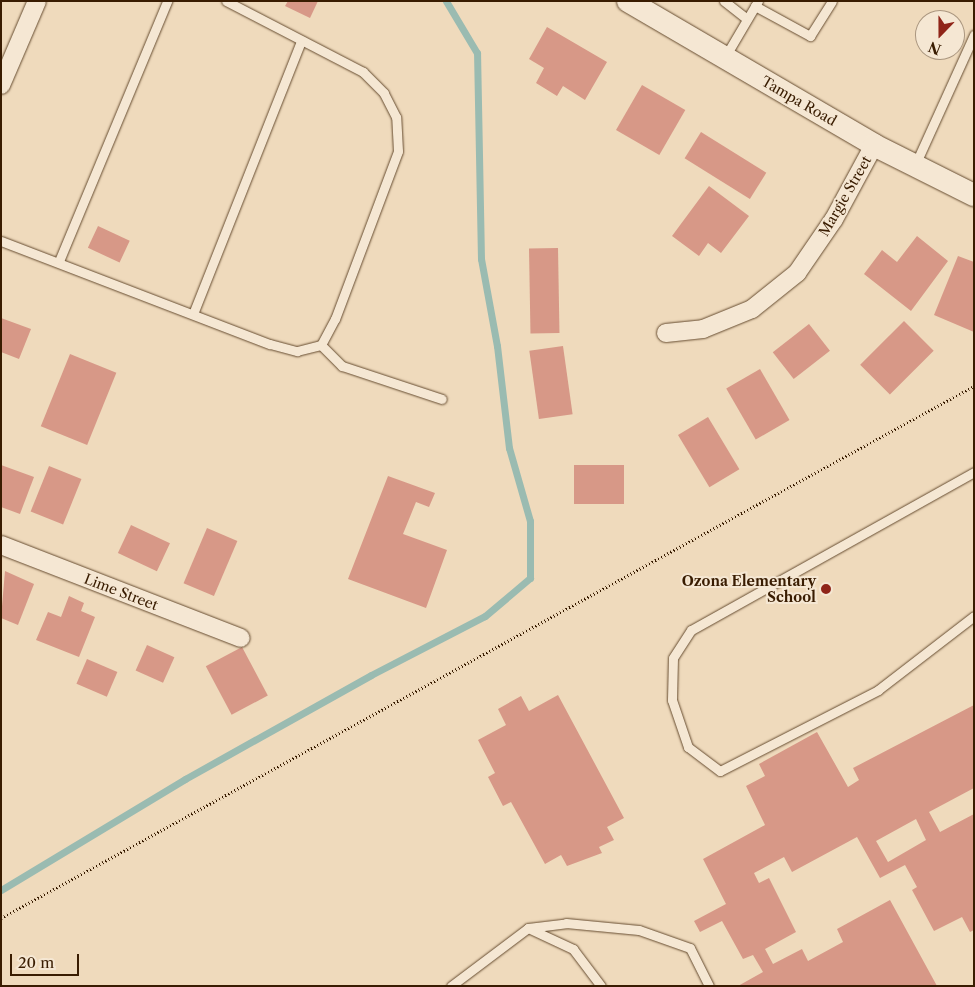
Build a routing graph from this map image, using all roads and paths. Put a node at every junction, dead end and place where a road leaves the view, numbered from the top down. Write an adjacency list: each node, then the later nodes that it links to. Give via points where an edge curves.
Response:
1 (37, 1): 12 (street)
2 (166, 1): 17 (lane)
3 (226, 1): 10 (lane)
4 (628, 1): 11 (street, Tampa Road)
5 (724, 1): 8 (lane)
6 (832, 1): 7 (lane, via 810,36)
7 (757, 4): 8 (lane)
8 (747, 19): 11 (lane)
9 (974, 35): 14 (lane)
10 (301, 41): 18 (lane); 20 (lane, via 363,72 384,93 396,117 398,151 335,319)
11 (724, 57): 13 (street, Tampa Road)
12 (1, 85)
13 (874, 145): 14 (street, Tampa Road); 19 (street, Margie Street, via 834,219 797,273 752,309 703,329)
14 (915, 166): 15 (street, Tampa Road)
15 (974, 195)
16 (1, 241): 17 (lane)
17 (58, 261): 18 (lane)
18 (193, 314): 20 (lane, via 297,351)
19 (666, 333)
20 (321, 344): 22 (lane, via 342,366)
21 (974, 386): 27 (path)
22 (442, 399)
23 (974, 472): 25 (lane, via 691,630 673,658 672,700 688,747 720,771 878,690)
24 (1, 545): 26 (street, Lime Street)
25 (974, 616)
26 (241, 638)
27 (1, 918)
28 (528, 928): 29 (lane); 30 (lane, via 573,949); 31 (lane, via 566,923 639,930 690,948)
29 (451, 986)
30 (601, 986)
31 (710, 986)

